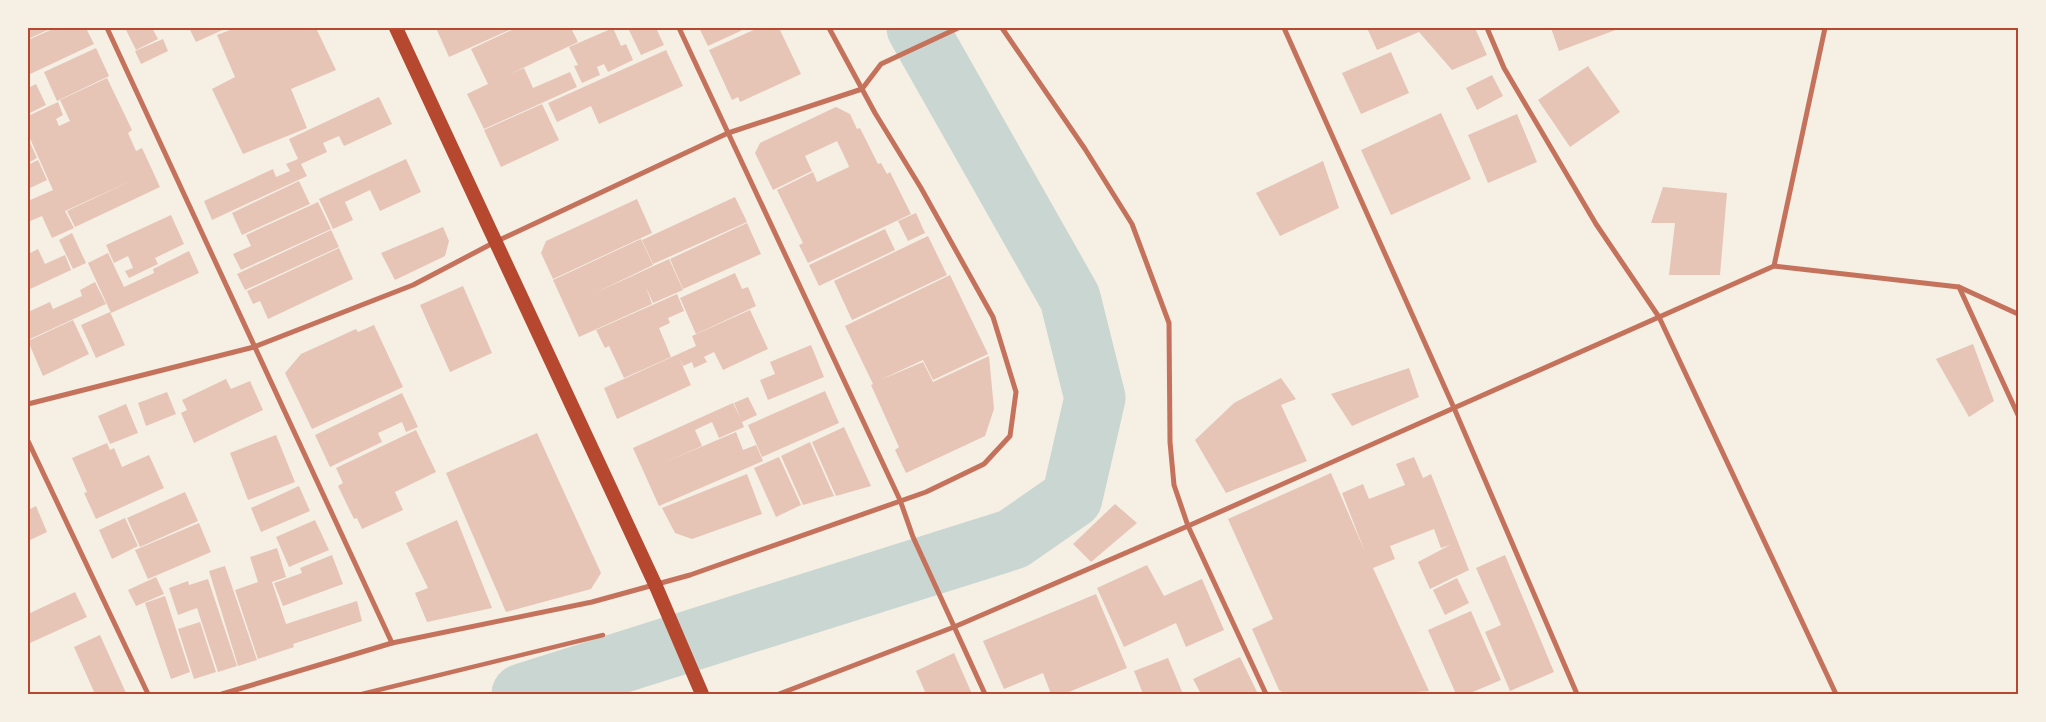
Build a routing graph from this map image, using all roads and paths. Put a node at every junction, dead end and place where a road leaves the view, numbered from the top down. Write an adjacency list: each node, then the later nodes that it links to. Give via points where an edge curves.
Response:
1 (107, 28): 17 (street)
2 (396, 28): 12 (highway)
3 (679, 28): 11 (street)
4 (829, 28): 10 (street)
5 (958, 28): 10 (street, via 881,64)
6 (1002, 28): 23 (street, via 1132,224 1169,323 1170,442 1174,485)
7 (1284, 28): 19 (street)
8 (1487, 28): 16 (street, via 1504,68 1582,199)
9 (1825, 28): 13 (street)
10 (862, 89): 11 (street); 22 (street, via 993,317 1016,392 1010,436 984,464 926,492)
11 (728, 134): 12 (street); 22 (street)
12 (495, 242): 17 (street, via 413,285); 24 (highway)
13 (1774, 266): 14 (street); 16 (street)
14 (1959, 287): 15 (street); 20 (street)
15 (2018, 314)
16 (1658, 317): 19 (street); 36 (street)
17 (254, 347): 18 (street); 27 (street)
18 (28, 404)
19 (1454, 408): 23 (street); 35 (street)
20 (2018, 415)
21 (28, 441): 28 (street)
22 (900, 500): 24 (street); 25 (street, via 913,537)
23 (1188, 526): 25 (street); 34 (street)
24 (655, 584): 27 (street, via 592,602); 31 (highway)
25 (954, 627): 32 (street); 33 (street)
26 (603, 635): 30 (street)
27 (392, 643): 29 (street)
28 (148, 694)
29 (222, 694)
30 (362, 694)
31 (702, 694)
32 (779, 694)
33 (985, 694)
34 (1266, 694)
35 (1577, 694)
36 (1836, 694)

